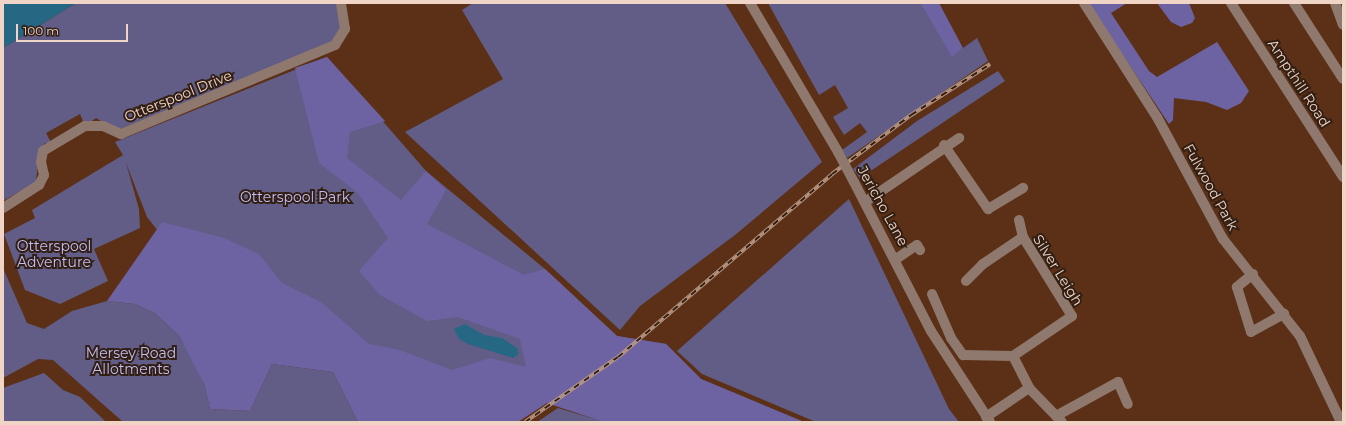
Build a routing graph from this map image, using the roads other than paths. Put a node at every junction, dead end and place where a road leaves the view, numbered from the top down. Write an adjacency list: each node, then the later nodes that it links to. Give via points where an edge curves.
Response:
1 (342, 3): 14 (street, Otterspool Drive, via 345,29 335,45 121,134 103,126 85,126 43,151 40,162 44,175 39,186)
2 (750, 3): 13 (street, Jericho Lane, bridge)
3 (1084, 3): 19 (street, Fulwood Park, via 1157,117 1206,211)
4 (1231, 3): 11 (street, Ampthill Road)
5 (1294, 3): 8 (street)
6 (1335, 3): 7 (street)
7 (1343, 25)
8 (1343, 79)
9 (959, 138): 10 (street)
10 (944, 145): 12 (street, via 988,209); 13 (street)
11 (1343, 178)
12 (1023, 188)
13 (866, 202): 18 (street, Jericho Lane)
14 (3, 208)
15 (1019, 220): 16 (street)
16 (1023, 237): 20 (street, Silver Leigh, via 983,264); 23 (street, Silver Leigh, via 1072,316)
17 (918, 245): 18 (street)
18 (896, 259): 27 (street, Jericho Lane, via 931,331)
19 (1253, 274): 22 (street, Fulwood Park); 22 (street, via 1237,287 1251,332)
20 (966, 281)
21 (932, 294): 23 (street, via 951,338 963,355)
22 (1284, 314): 28 (street, Fulwood Park, via 1310,355)
23 (1013, 356): 24 (street)
24 (1028, 388): 26 (street); 27 (street)
25 (1128, 404): 26 (street, via 1118,382)
26 (1059, 419)
27 (988, 420)
28 (1341, 422)

